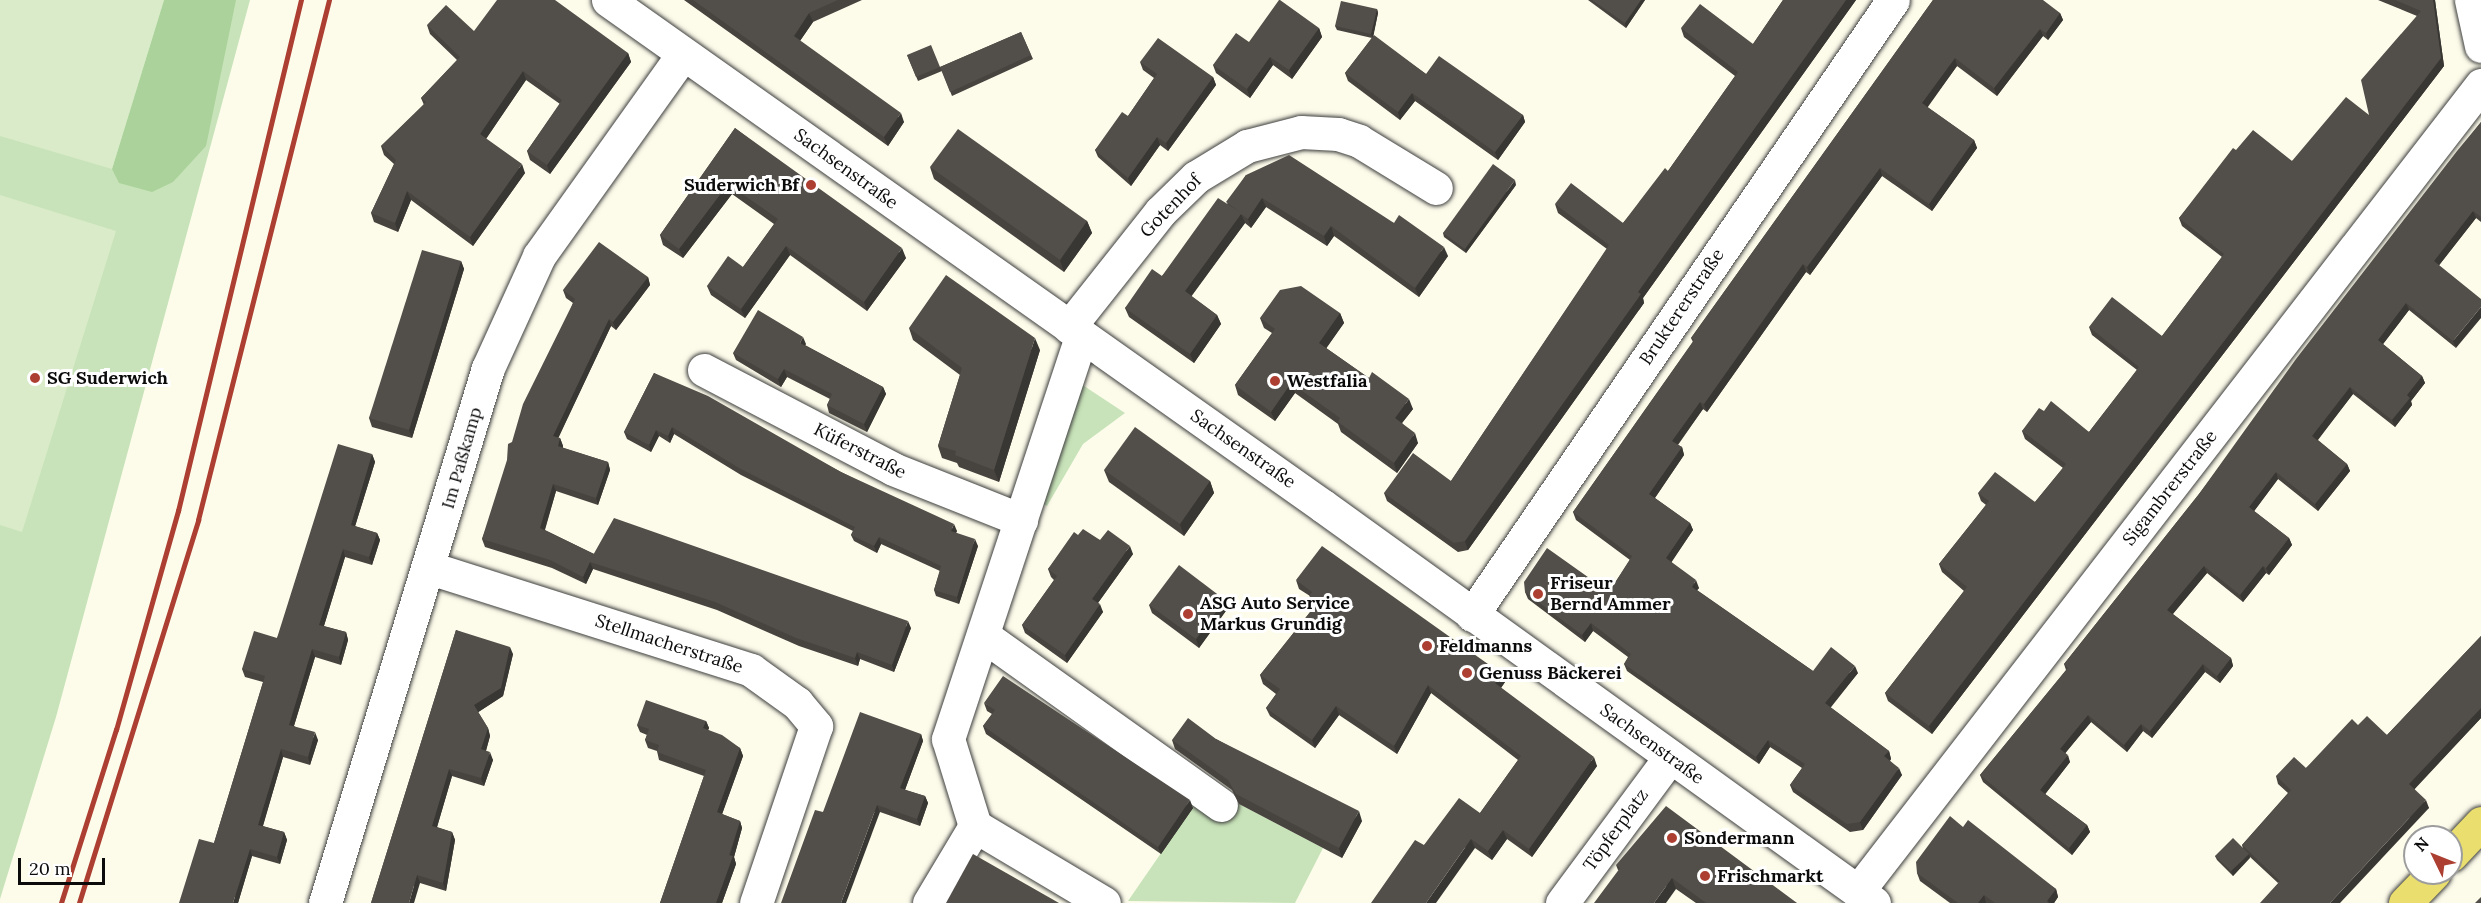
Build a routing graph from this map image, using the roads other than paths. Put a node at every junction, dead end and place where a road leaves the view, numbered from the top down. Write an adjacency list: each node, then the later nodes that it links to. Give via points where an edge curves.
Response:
1 (608, 0): 5 (street, Sachsenstraße)
2 (1893, 0): 12 (street, Bruktererstraße)
3 (2471, 0): 4 (street)
4 (2481, 45)
5 (683, 54): 8 (street, Sachsenstraße); 11 (street, Im Paßkamp, via 539,256 488,368)
6 (2481, 85): 20 (street, Sigambrerstraße)
7 (1436, 188): 8 (street, Gotenhof, via 1359,141 1338,134 1301,132 1247,146 1196,177 1160,213)
8 (1075, 332): 10 (street); 12 (street, Sachsenstraße)
9 (704, 370): 10 (street, Küferstraße, via 892,469)
10 (1021, 520): 13 (street)
11 (430, 568): 21 (street, Im Paßkamp); 22 (street, Stellmacherstraße, via 751,670 797,703 816,726)
12 (1472, 615): 14 (street, Sachsenstraße)
13 (984, 636): 15 (street); 17 (street, via 948,739)
14 (1670, 757): 20 (street, Sachsenstraße); 25 (street, Töpferplatz)
15 (1221, 805)
16 (2481, 823): 18 (main road)
17 (975, 826): 23 (street); 24 (street)
18 (2463, 842)
19 (2422, 885): 26 (main road)
20 (1866, 897)
21 (325, 903)
22 (756, 903)
23 (929, 903)
24 (1104, 903)
25 (1562, 903)
26 (2405, 903)

